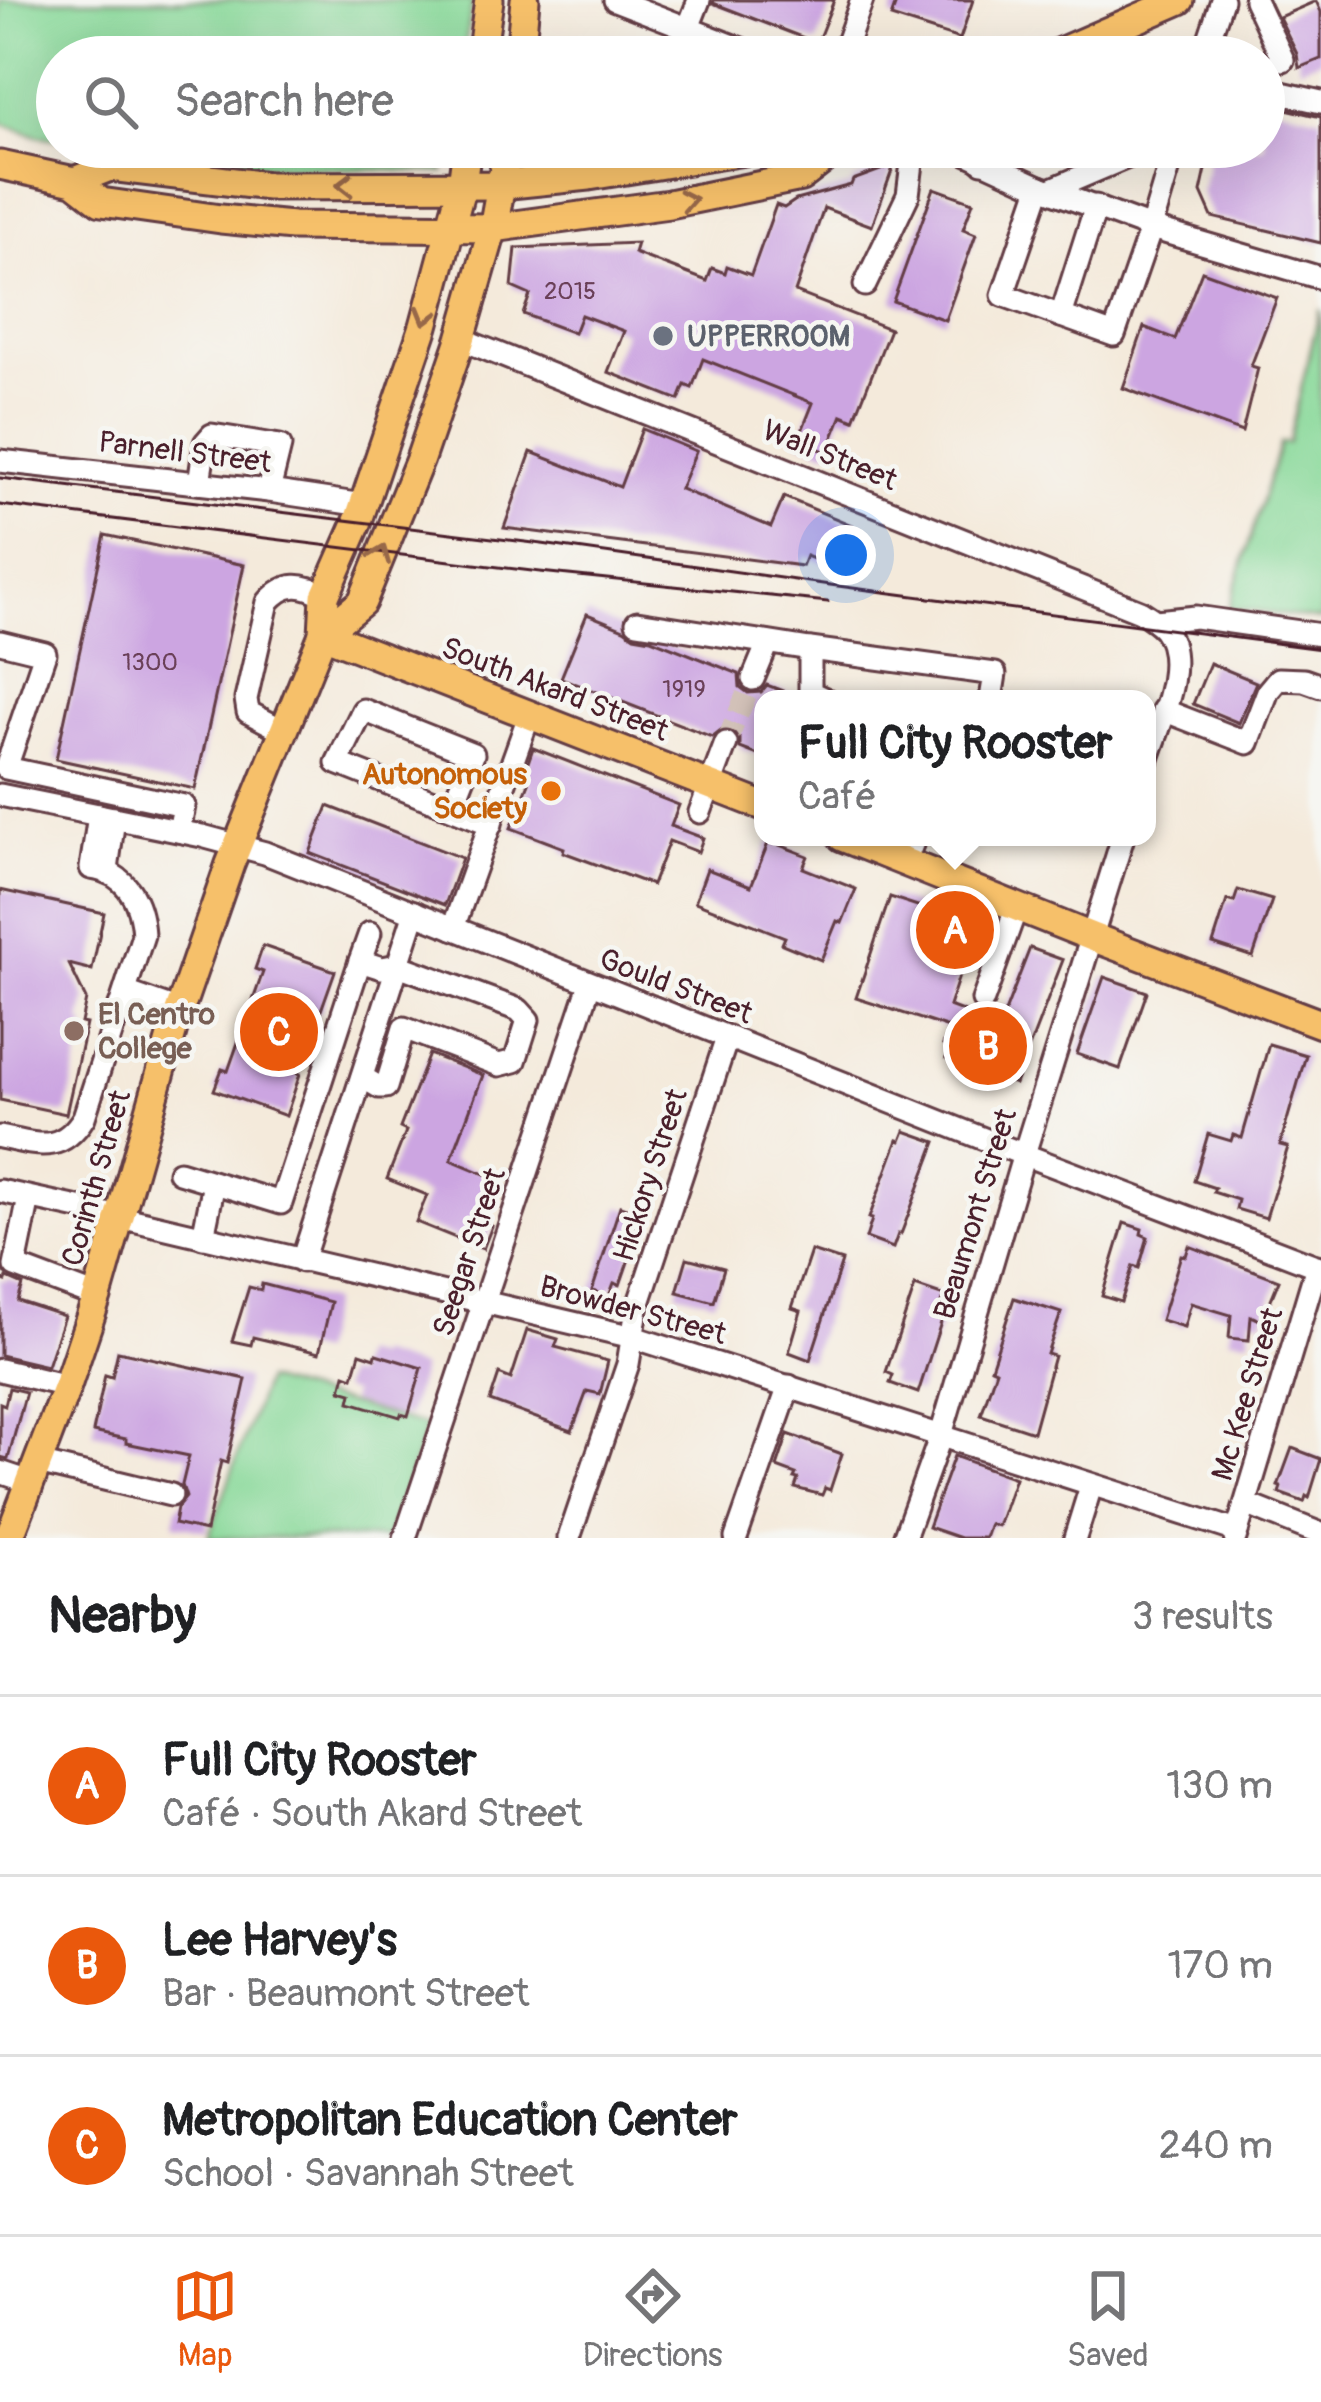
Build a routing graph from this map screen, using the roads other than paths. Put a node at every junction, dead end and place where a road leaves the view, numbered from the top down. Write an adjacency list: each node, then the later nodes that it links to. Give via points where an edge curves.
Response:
1 (489, 0): 10 (main road)
2 (525, 0): 11 (main road)
3 (615, 0): 9 (street)
4 (699, 0): 9 (street)
5 (862, 0): 13 (street)
6 (1180, 0): 14 (main road)
7 (1222, 0): 15 (street)
8 (1256, 0): 16 (street)
9 (688, 28): 12 (street)
10 (484, 36)
11 (522, 36)
12 (708, 36)
13 (849, 36)
14 (1103, 36)
15 (1210, 36)
16 (1272, 36)
17 (1285, 94): 18 (street)
18 (1321, 102)
19 (0, 165): 30 (main road)
20 (107, 168): 30 (main road, one-way to 30)
21 (118, 168): 32 (main road, one-way to 21, via 268,186)
22 (464, 168): 32 (main road, Corinth Street)
23 (504, 168): 31 (main road, Corinth Street)
24 (647, 168): 31 (main road)
25 (813, 168): 36 (main road, one-way to 25, via 669,204)
26 (911, 168): 39 (street, via 908,195)
27 (996, 168): 33 (street)
28 (1098, 168): 33 (street)
29 (1169, 168): 37 (street)
30 (74, 181): 35 (main road, via 100,202 201,217)
31 (501, 184): 32 (main road); 36 (main road, Corinth Street)
32 (462, 185): 35 (main road, Corinth Street)
33 (1045, 189): 34 (street); 40 (street, via 1003,295)
34 (1096, 206): 37 (street); 40 (street)
35 (451, 228): 36 (main road); 45 (main road, Corinth Street, one-way to 45)
36 (494, 228): 41 (main road, Corinth Street)
37 (1151, 228): 38 (street); 40 (street, via 1114,334)
38 (1321, 278)
39 (865, 285)
40 (1061, 316)
41 (461, 339): 48 (street, Wall Street, via 1140,611); 49 (main road, Corinth Street, one-way to 41, via 362,602)
42 (0, 460): 43 (street, Parnell Street)
43 (199, 483): 44 (street, Parnell Street); 44 (street, via 212,436 280,446)
44 (269, 491): 45 (street, Parnell Street)
45 (363, 505): 46 (main road, Corinth Street)
46 (325, 596): 49 (main road, Corinth Street); 60 (street, via 289,586 268,602 246,699 248,712)
47 (637, 622): 52 (street)
48 (1163, 629): 50 (street, via 1196,617); 58 (street, via 1175,654)
49 (323, 634): 59 (main road, South Akard Street); 60 (main road, Corinth Street)
50 (1321, 635)
51 (0, 643): 69 (street, via 45,653 6,767 184,806)
52 (768, 643): 53 (street); 54 (street)
53 (810, 649): 56 (street); 57 (street, via 994,674)
54 (753, 679)
55 (1321, 686): 58 (street, via 1278,679 1248,743)
56 (810, 690)
57 (992, 690)
58 (1163, 710): 61 (street)
59 (530, 713): 64 (main road, South Akard Street); 68 (street)
60 (284, 730): 70 (main road, Corinth Street)
61 (1156, 733)
62 (726, 742): 64 (street)
63 (0, 795): 67 (street, Gould Street)
64 (705, 798): 65 (main road, South Akard Street)
65 (754, 805)
66 (452, 807): 66 (street, via 337,764 363,710 473,754); 68 (street)
67 (106, 817): 69 (street, Gould Street); 81 (street, via 99,869 123,881 142,916)
68 (491, 824): 75 (street)
69 (179, 831): 70 (street, Gould Street)
70 (237, 844): 74 (street, Gould Street); 83 (main road, Corinth Street)
71 (1120, 846): 77 (street, Beaumont Street)
72 (910, 849): 73 (main road)
73 (1017, 906): 77 (main road); 82 (street)
74 (415, 912): 75 (street, Gould Street); 79 (street)
75 (453, 928): 80 (street, Gould Street)
76 (370, 933): 78 (street)
77 (1092, 937): 84 (main road); 88 (street, Beaumont Street)
78 (360, 961): 79 (street); 90 (street, via 281,1203)
79 (398, 965): 86 (street); 86 (street, via 518,1010 528,1020 515,1061 499,1065 404,1028 386,1087)
80 (590, 984): 85 (street, Gould Street); 98 (street, Seegar Street)
81 (122, 1000): 83 (street); 87 (street, via 77,1129 42,1146)
82 (983, 1000)
83 (177, 1019): 93 (main road, Corinth Street)
84 (1321, 1024)
85 (727, 1038): 88 (street, Gould Street); 99 (street, Hickory Street)
86 (362, 1077): 95 (street)
87 (0, 1137)
88 (1024, 1154): 96 (street, Gould Street); 103 (street, Beaumont Street)
89 (179, 1172): 90 (street)
90 (214, 1183): 94 (street)
91 (0, 1191): 92 (street, Browder Street)
92 (29, 1198): 93 (street, Browder Street); 97 (street, via 14,1266)
93 (120, 1216): 94 (street, Browder Street); 97 (main road, Corinth Street)
94 (202, 1237): 95 (street, Browder Street)
95 (302, 1261): 98 (street, Browder Street)
96 (1319, 1267): 108 (street, Mc Kee Street)
97 (97, 1297): 101 (main road, Corinth Street)
98 (485, 1301): 99 (street, Browder Street); 112 (street, Seegar Street)
99 (633, 1337): 102 (street, Browder Street); 113 (street, Hickory Street)
100 (0, 1370): 101 (street)
101 (67, 1386): 105 (main road, Corinth Street)
102 (789, 1386): 103 (street, Browder Street); 114 (street)
103 (941, 1435): 106 (street, Browder Street); 115 (street, Beaumont Street)
104 (0, 1472): 105 (street)
105 (34, 1473): 107 (street); 111 (main road, Corinth Street)
106 (1091, 1486): 110 (street, Browder Street); 116 (street)
107 (170, 1496)
108 (1246, 1504): 109 (street); 110 (street, Mc Kee Street)
109 (1321, 1534)
110 (1236, 1535)
111 (9, 1538)
112 (405, 1538)
113 (569, 1538)
114 (736, 1538)
115 (904, 1538)
116 (1075, 1538)

